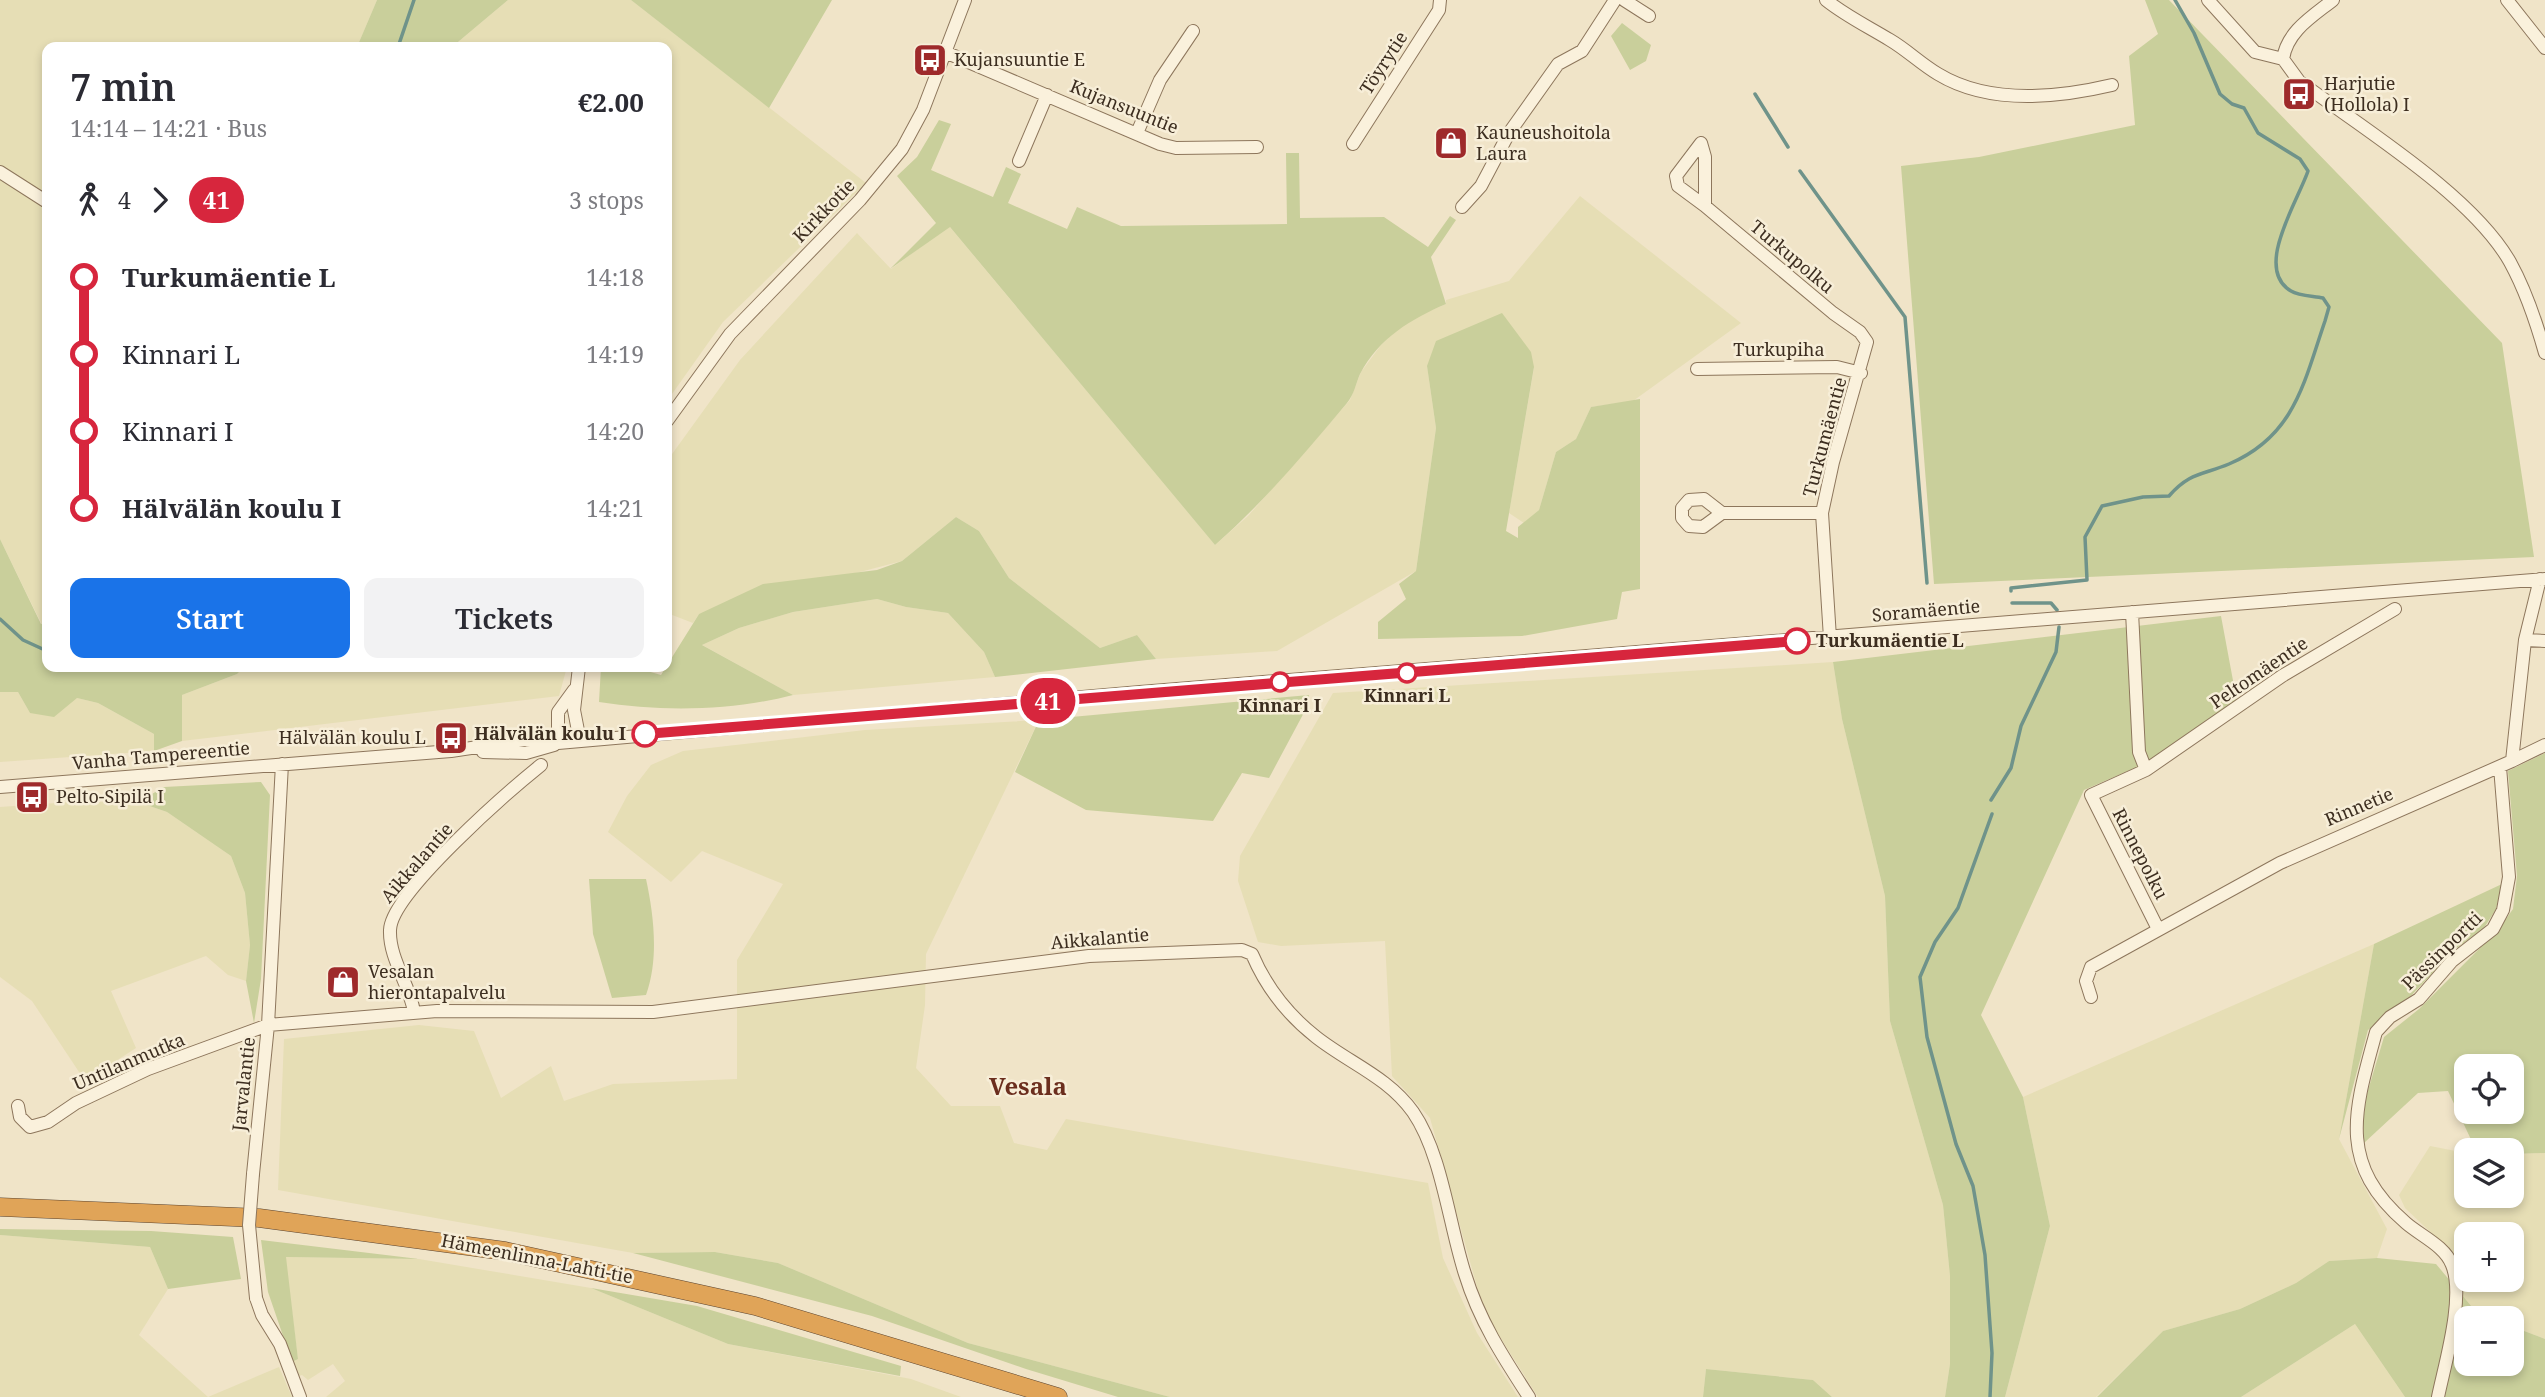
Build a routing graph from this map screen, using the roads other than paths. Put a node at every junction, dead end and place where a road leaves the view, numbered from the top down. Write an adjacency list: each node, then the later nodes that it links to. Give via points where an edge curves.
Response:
1 (965, 0): 12 (street, Kirkkotie)
2 (1440, 0): 17 (street, Töyrytie, via 1439,10)
3 (1615, 0): 23 (street, via 1582,51 1558,64 1508,133 1481,186)
4 (1624, 0): 9 (street)
5 (1826, 0): 14 (street, via 1939,75 1975,90 2009,96 2075,94)
6 (2208, 0): 13 (street, via 2255,52)
7 (2333, 0): 13 (street, via 2292,35)
8 (2507, 0): 11 (street)
9 (1649, 16)
10 (1193, 31): 16 (street, via 1160,80)
11 (2545, 48)
12 (945, 52): 15 (street, Kujansuuntie); 28 (street, Kirkkotie, via 902,149 860,200 730,334)
13 (2283, 59): 25 (street, via 2298,81 2450,194 2487,230 2509,261 2535,316)
14 (2112, 85)
15 (1047, 95): 16 (street, Kujansuuntie); 19 (street)
16 (1137, 133): 18 (street, Kujansuuntie, via 1176,148)
17 (1353, 144)
18 (1258, 147)
19 (1019, 161)
20 (0, 172): 21 (street)
21 (42, 198)
22 (1704, 206): 24 (street, Turkupolku)
23 (1462, 207)
24 (1860, 332): 27 (street, Turkumäentie, via 1867,342)
25 (2545, 352)
26 (1697, 369): 27 (street, Turkupiha, via 1837,368)
27 (1861, 373): 30 (street, Turkumäentie)
28 (672, 414)
29 (1721, 513): 30 (street)
30 (1822, 513): 34 (street, Turkumäentie)
31 (2542, 579): 33 (street, Soramäentie); 35 (street)
32 (2395, 609): 45 (street, Peltomäentie, via 2282,676)
33 (2132, 612): 34 (street, Soramäentie); 45 (street, via 2139,752)
34 (1830, 638): 39 (street, Soramäentie)
35 (2525, 640): 36 (street); 43 (street)
36 (2545, 641)
37 (578, 672): 38 (street)
38 (574, 690): 39 (street); 40 (street, via 558,712)
39 (580, 741): 40 (street, Soramäentie)
40 (558, 743): 42 (street, Vanha Tampereentie, via 525,740 451,751)
41 (2545, 745): 43 (street, Rinnetie)
42 (282, 764): 46 (street, Vanha Tampereentie); 51 (street, Jarvalantie)
43 (2506, 764): 48 (street, Rinnetie, via 2331,838); 57 (street, Pässinportti, via 2509,877 2503,910 2493,929 2452,961 2419,999 2382,1024 2357,1097 2358,1153 2370,1181 2390,1210 2443,1250 2452,1264 2457,1283)
44 (541, 765): 50 (street, Aikkalantie, via 493,805 393,915 391,944)
45 (2146, 770): 47 (street, Peltomäentie)
46 (0, 787)
47 (2091, 796): 48 (street, Rinnepolku)
48 (2158, 929): 49 (street, Rinnetie, via 2091,967 2085,981)
49 (2091, 997)
50 (414, 1012): 51 (street, Aikkalantie); 56 (street, Aikkalantie, via 653,1012 1089,956 1242,950 1252,954 1269,988 1301,1024 1394,1090 1414,1113 1436,1166 1479,1313)
51 (268, 1025): 52 (street, Untilanmutka, via 148,1069 76,1103 48,1122 30,1127 20,1117); 54 (street, Jarvalantie, bridge, via 249,1225 256,1298)
52 (18, 1106)
53 (0, 1207): 55 (highway, Hämeenlinna-Lahti-tie, via 259,1218 505,1251 755,1306)
54 (300, 1397)
55 (1058, 1397)
56 (1529, 1397)
57 (2438, 1397)

